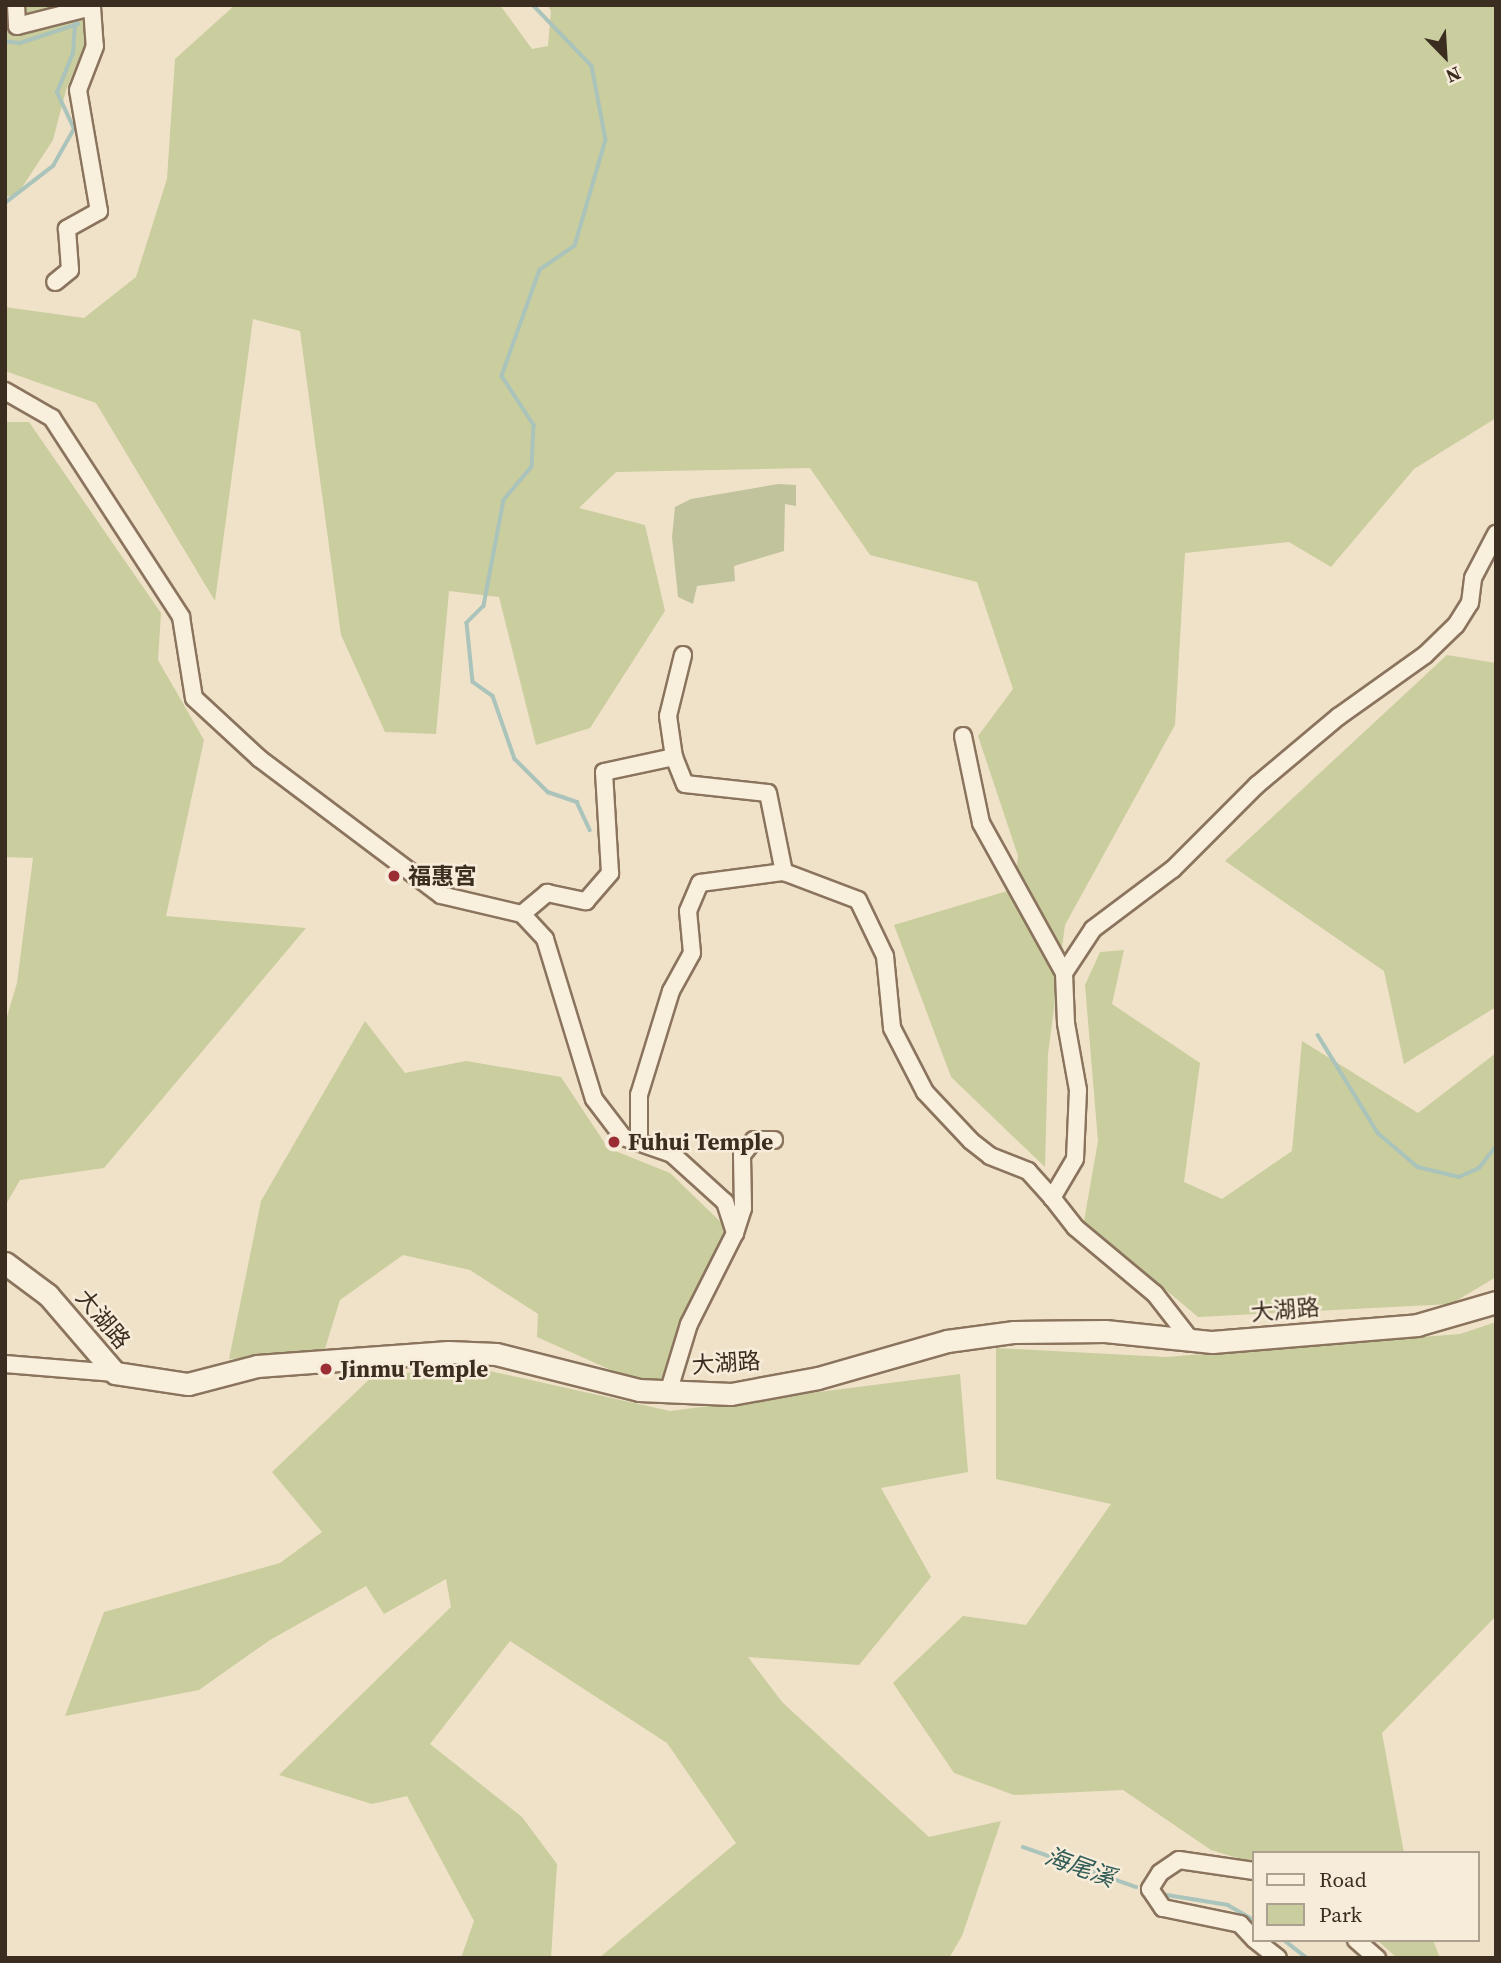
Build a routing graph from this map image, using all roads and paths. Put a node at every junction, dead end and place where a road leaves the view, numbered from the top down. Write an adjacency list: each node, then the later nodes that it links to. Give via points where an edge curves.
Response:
1 (16, 5): 2 (street, via 17,26 92,7 95,46 78,90 99,211 67,229 70,270)
2 (55, 282)
3 (5, 391): 9 (street, via 52,418 181,617 194,698 260,759 441,895)
4 (1496, 534): 10 (street, via 1473,578 1470,603 1456,625 1425,655 1338,717 1257,785 1173,869 1093,929)
5 (683, 655): 7 (street, via 668,716)
6 (962, 736): 10 (street, via 981,823)
7 (674, 757): 8 (street, via 685,784 768,793); 9 (street, via 604,772 610,873 586,901 547,893)
8 (784, 873): 12 (street, via 700,883 688,911 692,953 671,991 639,1094); 13 (street, via 858,900 885,956 892,1028 925,1093 989,1156 1028,1171)
9 (522, 915): 12 (street, via 545,939 594,1099 623,1137)
10 (1064, 973): 13 (street, via 1066,1023 1078,1090 1075,1159)
11 (774, 1140): 14 (street, via 754,1140 742,1155 743,1208)
12 (639, 1142): 14 (street, via 672,1154 725,1202)
13 (1052, 1198): 17 (street, via 1075,1227 1155,1294)
14 (735, 1233): 20 (street, via 689,1324)
15 (5, 1263): 19 (street, 大湖路, via 48,1295)
16 (1496, 1302): 17 (street, 大湖路, via 1417,1325 1212,1342)
17 (1190, 1339): 20 (street, 大湖路, via 1105,1331 1014,1332 947,1341 818,1378 731,1394)
18 (5, 1364): 19 (street)
19 (114, 1373): 20 (street, 大湖路, via 188,1384 257,1366 448,1352 496,1354 639,1391)
20 (668, 1393)
21 (1252, 1871): 22 (street, via 1179,1860 1160,1873 1150,1889 1163,1908 1240,1924)
22 (1252, 1937)
23 (1258, 1942): 25 (street)
24 (1358, 1942): 26 (street)
25 (1278, 1958)
26 (1377, 1958)

